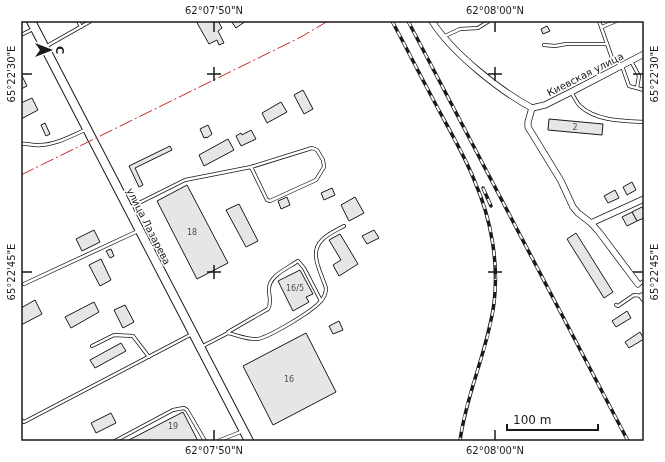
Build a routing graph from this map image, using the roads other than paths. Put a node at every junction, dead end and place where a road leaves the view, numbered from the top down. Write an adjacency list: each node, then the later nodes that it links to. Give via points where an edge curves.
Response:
1 (78, 21): 8 (lane)
2 (91, 21): 8 (lane)
3 (432, 21): 11 (street)
4 (489, 21): 11 (lane, via 478,28 460,29)
5 (599, 21): 9 (lane)
6 (616, 21): 9 (lane)
7 (33, 24): 10 (lane); 14 (main road, улица Лазарева)
8 (81, 26): 14 (lane)
9 (602, 27): 12 (lane)
10 (21, 36)
11 (443, 38): 21 (street, via 502,89)
12 (606, 44): 13 (lane); 17 (lane, via 612,58)
13 (544, 45)
14 (45, 47): 23 (main road, улица Лазарева)
15 (644, 54): 16 (street, Киевская улица)
16 (631, 61): 17 (street, Киевская улица); 18 (lane, via 639,76)
17 (622, 66): 18 (lane, via 629,86); 20 (street, Киевская улица)
18 (637, 88): 19 (lane)
19 (644, 90)
20 (571, 92): 21 (street, Киевская улица); 22 (lane, via 580,106 597,116)
21 (532, 108): 28 (street, via 528,122 531,134 561,181 573,207)
22 (644, 122)
23 (87, 129): 24 (lane, via 54,142 39,145); 27 (main road, улица Лазарева)
24 (21, 144)
25 (250, 167): 25 (lane, via 312,148 317,150 324,167 316,180 270,201 267,200); 27 (lane, via 184,180)
26 (644, 199): 28 (street)
27 (129, 208): 30 (main road, улица Лазарева)
28 (591, 223): 31 (street, via 622,264)
29 (344, 226): 34 (lane, via 319,243 316,254 326,288)
30 (140, 230): 32 (lane); 36 (main road, улица Лазарева)
31 (641, 282)
32 (24, 284)
33 (643, 298): 35 (lane, via 634,295)
34 (321, 301): 37 (lane, via 298,319 263,338 250,339); 37 (lane, via 298,261 270,282 268,309)
35 (616, 305)
36 (193, 333): 39 (main road, улица Лазарева); 40 (lane)
37 (228, 333): 39 (lane)
38 (92, 346): 40 (lane, via 114,335 132,336)
39 (201, 348): 44 (main road, улица Лазарева)
40 (149, 357): 42 (lane)
41 (21, 420): 42 (lane)
42 (24, 422): 43 (lane)
43 (21, 424)
44 (244, 431): 47 (lane); 48 (main road, улица Лазарева)
45 (115, 441): 46 (lane, via 173,410 184,408)
46 (205, 441)
47 (218, 441)
48 (249, 441)

